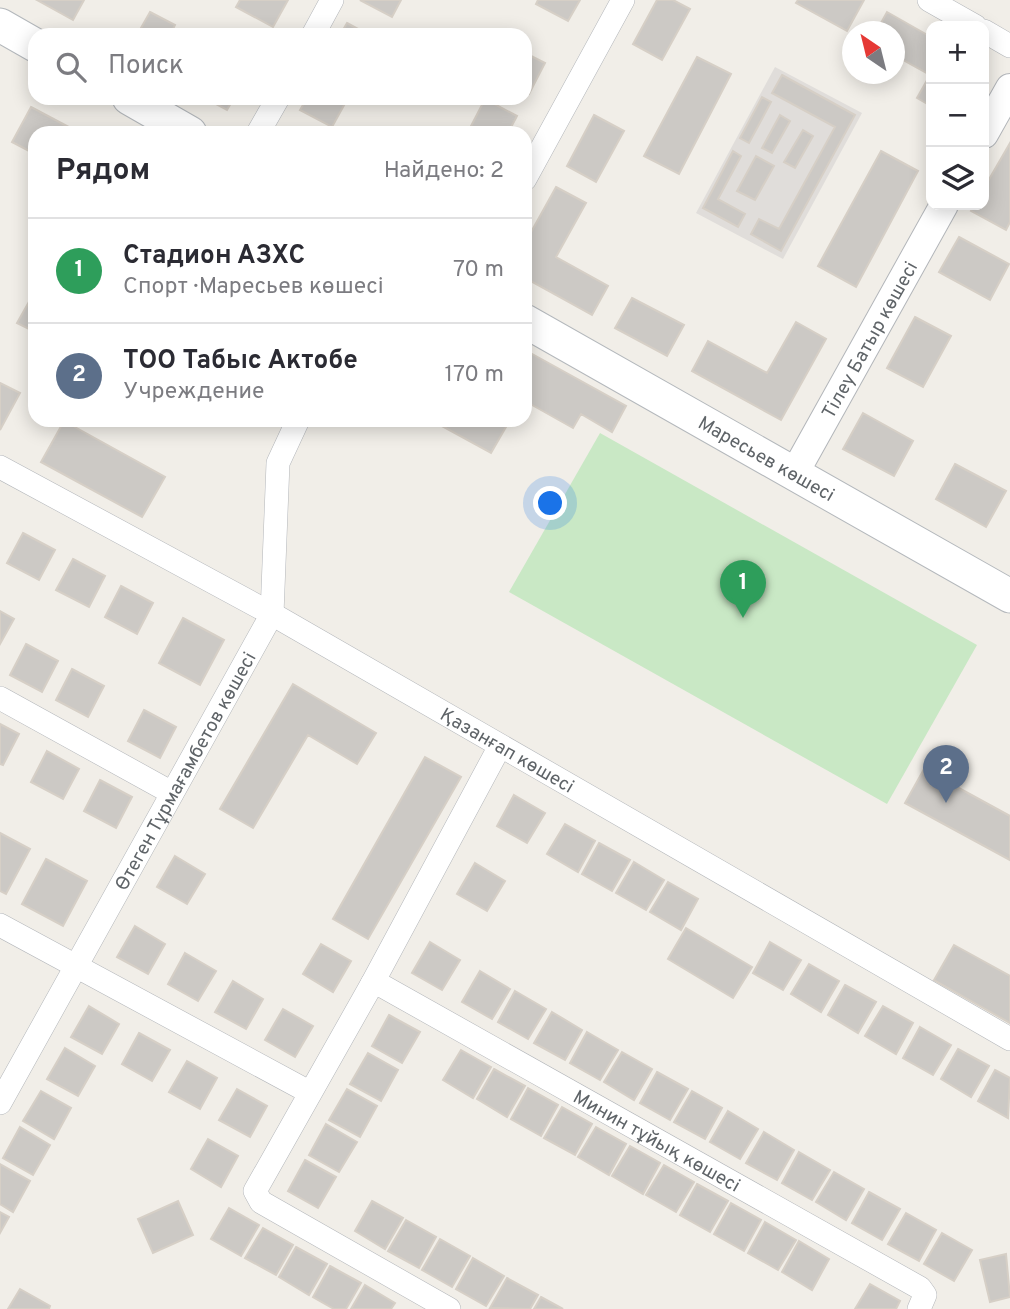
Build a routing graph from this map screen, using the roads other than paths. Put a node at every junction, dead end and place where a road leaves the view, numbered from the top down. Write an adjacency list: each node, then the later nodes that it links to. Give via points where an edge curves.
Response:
1 (332, 0): 6 (street)
2 (623, 0): 16 (street)
3 (929, 0): 4 (street)
4 (966, 21)
5 (0, 25): 8 (main road)
6 (317, 28)
7 (989, 34): 9 (street)
8 (28, 41)
9 (1010, 46)
10 (1010, 88): 13 (street)
11 (141, 105): 14 (main road)
12 (274, 105): 15 (street)
13 (989, 125)
14 (178, 126)
15 (262, 126)
16 (532, 166)
17 (941, 210): 21 (street, Тілеу Батыр көшесі)
18 (532, 325): 21 (main road, Маресьев көшесі)
19 (295, 427): 23 (street, Өтеген Тұрмағамбетов көшесі, via 278,463)
20 (0, 467): 23 (street, Қазанғап көшесі)
21 (794, 474): 22 (main road, Маресьев көшесі)
22 (1010, 596)
23 (272, 614): 25 (street, Қазанғап көшесі); 26 (street, Өтеген Тұрмағамбетов көшесі)
24 (0, 698): 26 (street)
25 (500, 746): 29 (street); 30 (street, Қазанғап көшесі)
26 (172, 793): 28 (street, Өтеген Тұрмағамбетов көшесі)
27 (0, 925): 28 (street)
28 (75, 967): 31 (street); 32 (street, Өтеген Тұрмағамбетов көшесі)
29 (372, 984): 31 (street); 34 (street, Минин тұйық көшесі, via 920,1288 925,1295)
30 (1010, 1039)
31 (309, 1092): 33 (street, via 257,1184 257,1198)
32 (0, 1103)
33 (449, 1309)
34 (919, 1309)

